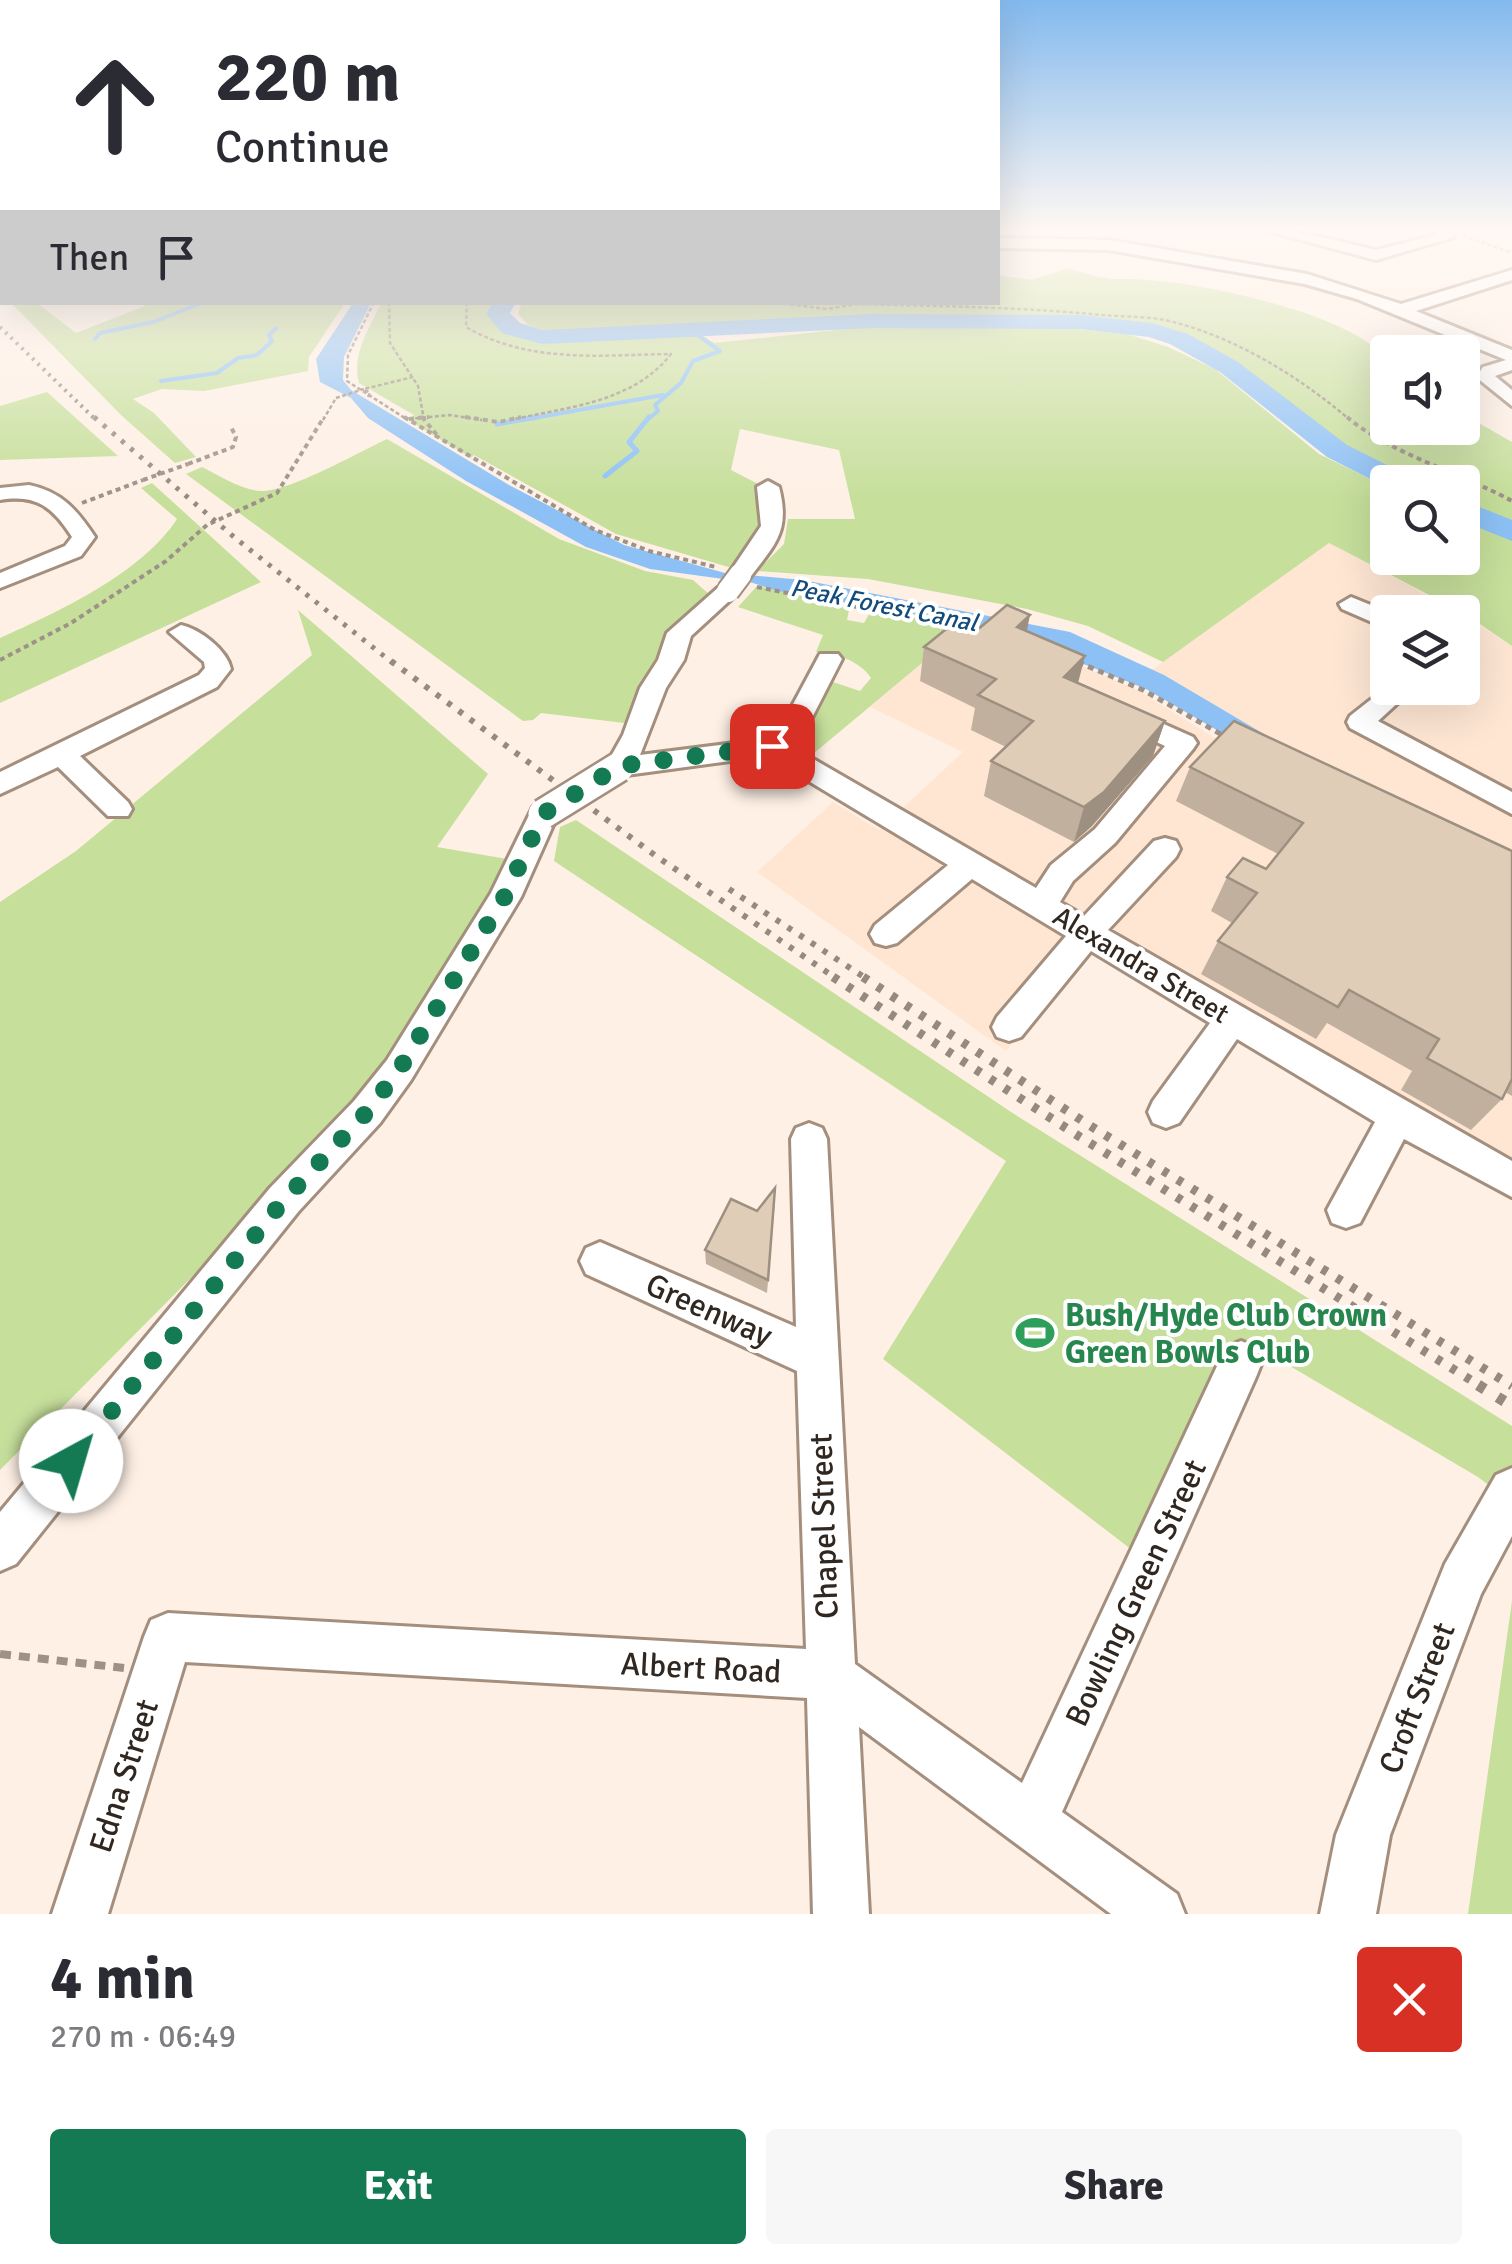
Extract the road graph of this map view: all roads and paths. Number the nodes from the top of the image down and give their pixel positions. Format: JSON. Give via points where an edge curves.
{"nodes":[{"id":1,"x":366,"y":319,"type":"edge"},
{"id":2,"x":389,"y":319,"type":"edge"},
{"id":3,"x":466,"y":319,"type":"edge"},
{"id":4,"x":1147,"y":319,"type":"edge"},
{"id":5,"x":1423,"y":319,"type":"edge"},
{"id":6,"x":1512,"y":356,"type":"edge"},
{"id":7,"x":1512,"y":364,"type":"edge"},
{"id":8,"x":413,"y":377,"type":"junction"},
{"id":9,"x":364,"y":389,"type":"junction"},
{"id":10,"x":368,"y":397,"type":"junction"},
{"id":11,"x":1512,"y":400,"type":"edge"},
{"id":12,"x":422,"y":417,"type":"junction"},
{"id":13,"x":408,"y":420,"type":"junction"},
{"id":14,"x":231,"y":427,"type":"dead end"},
{"id":15,"x":438,"y":439,"type":"junction"},
{"id":16,"x":768,"y":488,"type":"dead end"},
{"id":17,"x":0,"y":494,"type":"edge"},
{"id":18,"x":1512,"y":502,"type":"edge"},
{"id":19,"x":65,"y":509,"type":"junction"},
{"id":20,"x":734,"y":576,"type":"junction"},
{"id":21,"x":0,"y":580,"type":"edge"},
{"id":22,"x":1352,"y":604,"type":"dead end"},
{"id":23,"x":1370,"y":613,"type":"edge"},
{"id":24,"x":180,"y":632,"type":"dead end"},
{"id":25,"x":829,"y":659,"type":"dead end"},
{"id":26,"x":0,"y":660,"type":"edge"},
{"id":27,"x":1380,"y":705,"type":"edge"},
{"id":28,"x":1102,"y":706,"type":"edge"},
{"id":29,"x":776,"y":749,"type":"junction"},
{"id":30,"x":62,"y":754,"type":"junction"},
{"id":31,"x":619,"y":766,"type":"junction"},
{"id":32,"x":0,"y":784,"type":"edge"},
{"id":33,"x":1512,"y":804,"type":"edge"},
{"id":34,"x":118,"y":809,"type":"dead end"},
{"id":35,"x":1165,"y":849,"type":"dead end"},
{"id":36,"x":970,"y":864,"type":"junction"},
{"id":37,"x":1041,"y":906,"type":"junction"},
{"id":38,"x":1086,"y":933,"type":"junction"},
{"id":39,"x":886,"y":934,"type":"dead end"},
{"id":40,"x":1232,"y":1020,"type":"junction"},
{"id":41,"x":1008,"y":1027,"type":"dead end"},
{"id":42,"x":1166,"y":1112,"type":"dead end"},
{"id":43,"x":1397,"y":1117,"type":"junction"},
{"id":44,"x":808,"y":1139,"type":"dead end"},
{"id":45,"x":1512,"y":1180,"type":"edge"},
{"id":46,"x":1346,"y":1210,"type":"dead end"},
{"id":47,"x":600,"y":1262,"type":"dead end"},
{"id":48,"x":817,"y":1358,"type":"junction"},
{"id":49,"x":1241,"y":1362,"type":"dead end"},
{"id":50,"x":1512,"y":1491,"type":"edge"},
{"id":51,"x":0,"y":1548,"type":"edge"},
{"id":52,"x":0,"y":1654,"type":"edge"},
{"id":53,"x":162,"y":1655,"type":"junction"},
{"id":54,"x":829,"y":1675,"type":"junction"},
{"id":55,"x":1030,"y":1824,"type":"junction"},
{"id":56,"x":80,"y":1914,"type":"edge"},
{"id":57,"x":841,"y":1914,"type":"edge"},
{"id":58,"x":1158,"y":1914,"type":"edge"},
{"id":59,"x":1348,"y":1914,"type":"edge"}],
"edges":[{"from":1,"to":10,"type":"path","via":[[348,356],[347,381]]},
{"from":2,"to":8,"type":"path","via":[[390,343]]},
{"from":3,"to":12,"type":"path","via":[[466,327],[485,341],[529,352],[671,354],[635,388],[593,401],[499,422]]},
{"from":4,"to":18,"type":"path","via":[[1224,340],[1317,392],[1368,436]]},
{"from":5,"to":6,"type":"street"},
{"from":7,"to":11,"type":"street","via":[[1485,377]]},
{"from":8,"to":9,"type":"path"},
{"from":8,"to":12,"type":"path","via":[[426,400]]},
{"from":9,"to":10,"type":"path"},
{"from":9,"to":26,"type":"path","bridge":true,"via":[[336,398],[277,493],[207,525],[166,561],[71,623]]},
{"from":10,"to":13,"type":"path"},
{"from":12,"to":13,"type":"path"},
{"from":12,"to":15,"type":"path"},
{"from":13,"to":15,"type":"path"},
{"from":14,"to":19,"type":"path","bridge":true,"via":[[233,447]]},
{"from":15,"to":20,"type":"path","via":[[595,530]]},
{"from":16,"to":20,"type":"street","via":[[776,525]]},
{"from":17,"to":19,"type":"street","via":[[40,492]]},
{"from":19,"to":21,"type":"street","via":[[84,537],[80,545]]},
{"from":20,"to":31,"type":"street","via":[[679,633]]},
{"from":22,"to":23,"type":"street"},
{"from":24,"to":30,"type":"street","via":[[216,659],[214,675]]},
{"from":25,"to":29,"type":"street"},
{"from":27,"to":33,"type":"street","via":[[1360,722]]},
{"from":28,"to":37,"type":"street","via":[[1183,743],[1105,836],[1062,872]]},
{"from":29,"to":31,"type":"street"},
{"from":29,"to":36,"type":"street","name":"Alexandra Street"},
{"from":30,"to":32,"type":"street"},
{"from":30,"to":34,"type":"street"},
{"from":31,"to":51,"type":"street","bridge":true,"via":[[543,814],[505,896],[399,1070]]},
{"from":35,"to":38,"type":"street"},
{"from":36,"to":37,"type":"street","name":"Alexandra Street"},
{"from":36,"to":39,"type":"street"},
{"from":37,"to":38,"type":"street","name":"Alexandra Street"},
{"from":38,"to":40,"type":"street","name":"Alexandra Street"},
{"from":38,"to":41,"type":"street"},
{"from":40,"to":42,"type":"street"},
{"from":40,"to":43,"type":"street","name":"Alexandra Street"},
{"from":43,"to":45,"type":"street","name":"Alexandra Street"},
{"from":43,"to":46,"type":"street"},
{"from":44,"to":48,"type":"street","name":"Chapel Street"},
{"from":47,"to":48,"type":"street","name":"Greenway"},
{"from":48,"to":54,"type":"street","name":"Chapel Street"},
{"from":49,"to":55,"type":"street","name":"Bowling Green Street"},
{"from":50,"to":59,"type":"street","name":"Croft Street","via":[[1462,1581],[1363,1835]]},
{"from":52,"to":53,"type":"path"},
{"from":53,"to":54,"type":"street","name":"Albert Road"},
{"from":53,"to":56,"type":"street","name":"Edna Street"},
{"from":54,"to":55,"type":"street"},
{"from":54,"to":57,"type":"street","name":"Chapel Street"},
{"from":55,"to":58,"type":"street"}]}
